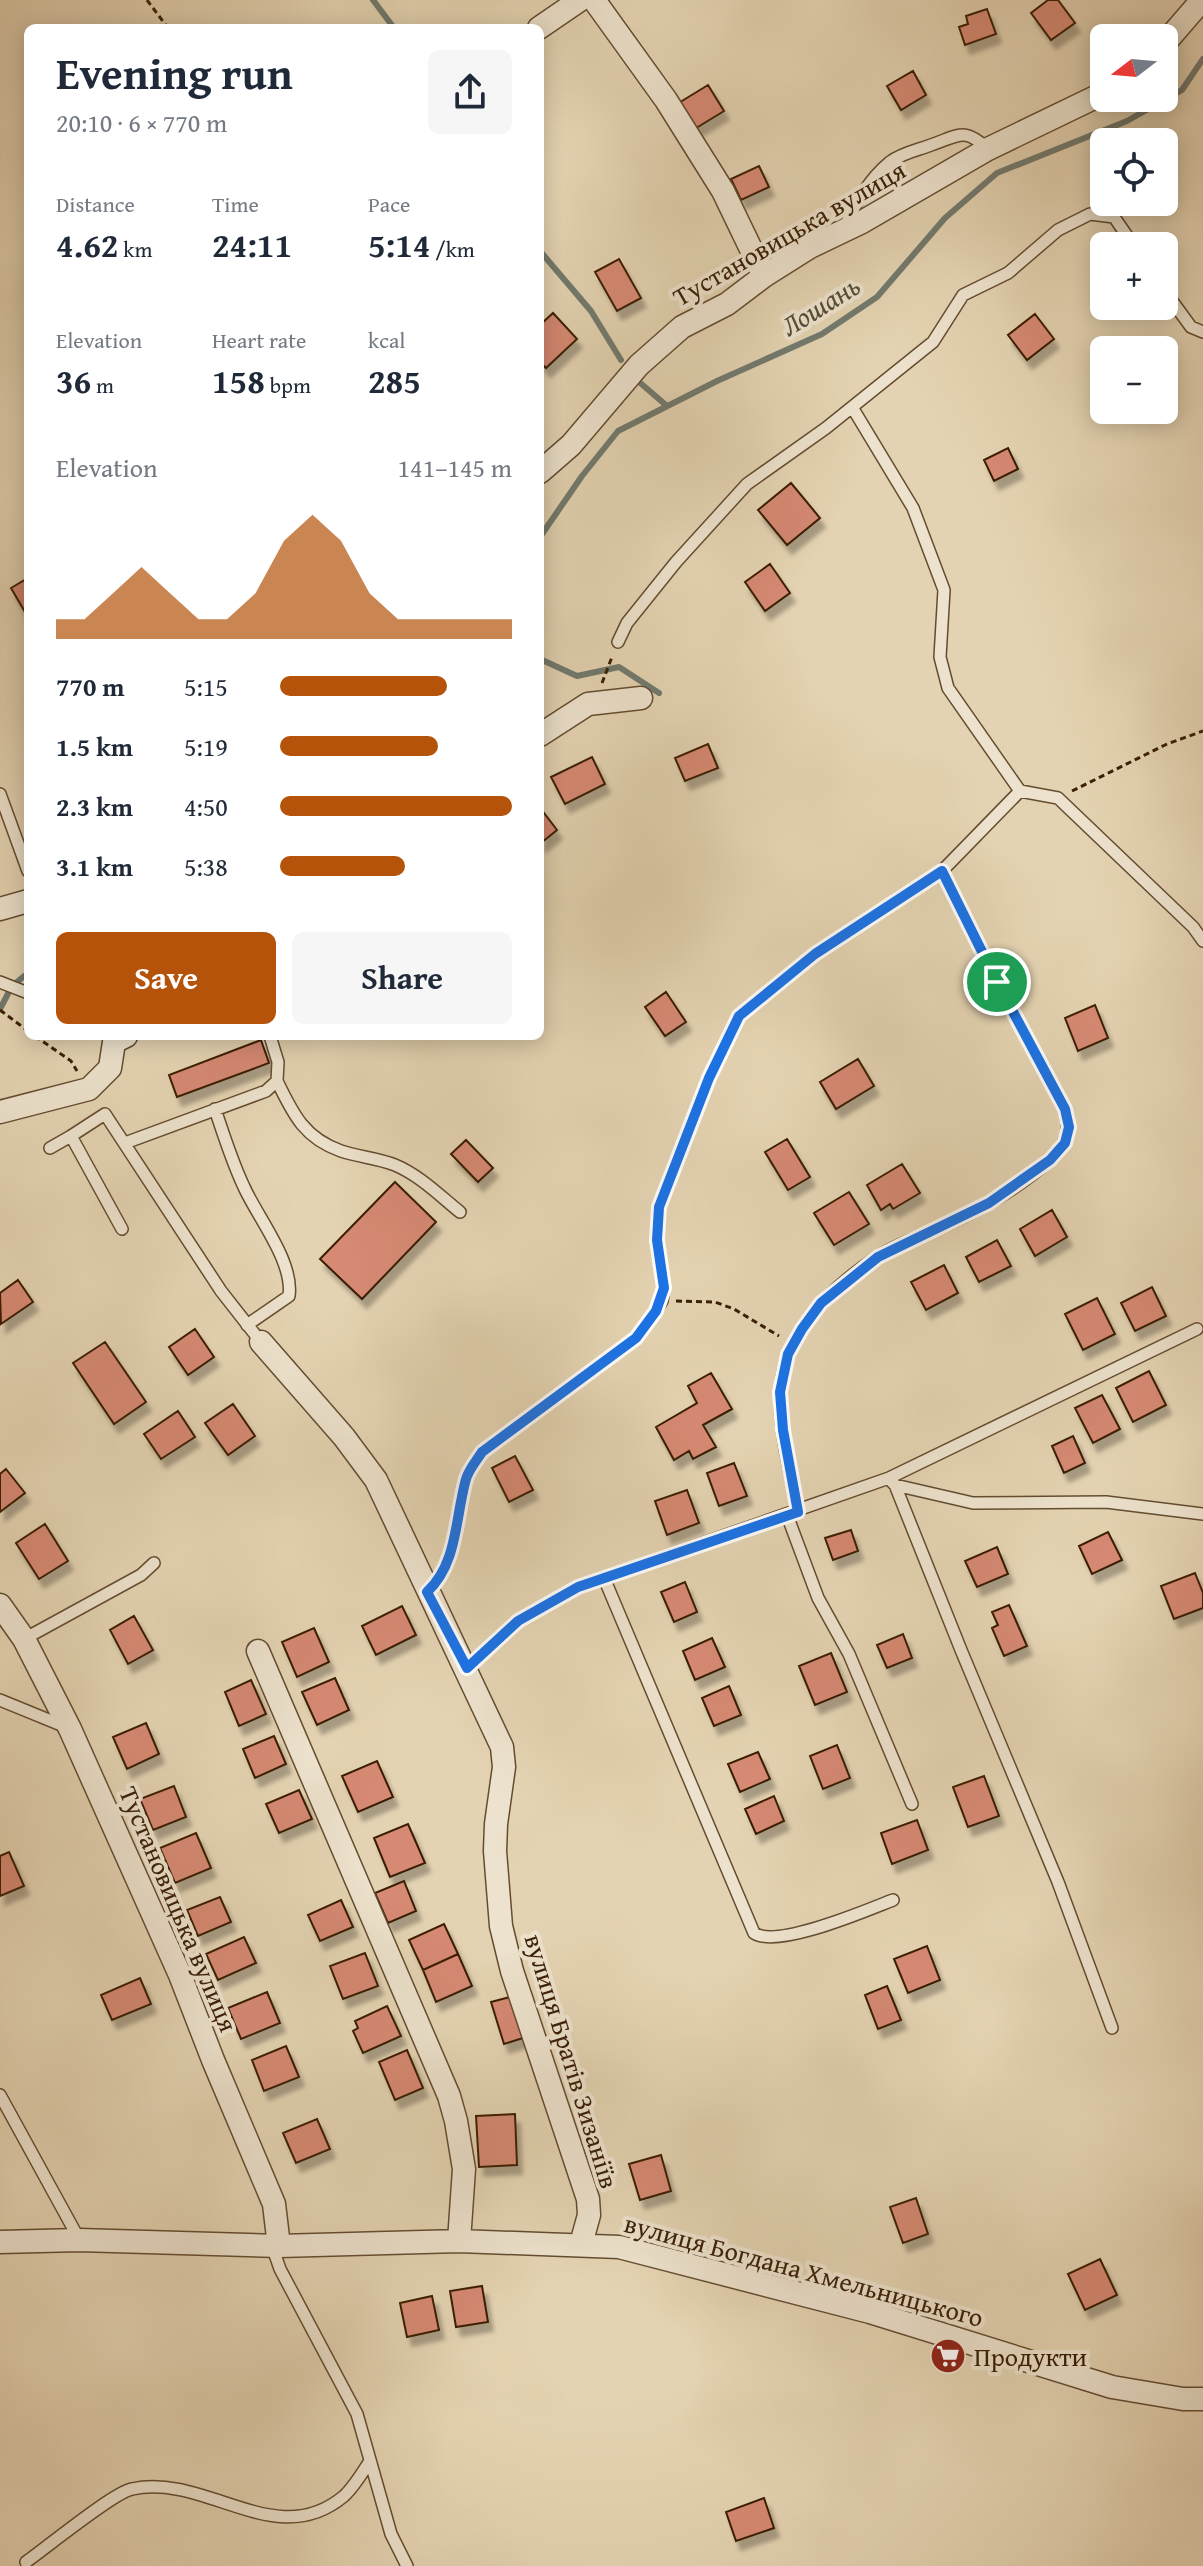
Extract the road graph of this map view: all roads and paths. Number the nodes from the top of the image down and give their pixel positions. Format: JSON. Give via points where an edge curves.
{"nodes":[{"id":1,"x":147,"y":0,"type":"edge"},
{"id":2,"x":580,"y":0,"type":"edge"},
{"id":3,"x":594,"y":0,"type":"edge"},
{"id":4,"x":1202,"y":0,"type":"edge"},
{"id":5,"x":165,"y":24,"type":"edge"},
{"id":6,"x":544,"y":25,"type":"edge"},
{"id":7,"x":1178,"y":28,"type":"edge"},
{"id":8,"x":1090,"y":100,"type":"edge"},
{"id":9,"x":988,"y":149,"type":"junction"},
{"id":10,"x":844,"y":230,"type":"junction"},
{"id":11,"x":1124,"y":232,"type":"edge"},
{"id":12,"x":764,"y":276,"type":"junction"},
{"id":13,"x":1178,"y":309,"type":"edge"},
{"id":14,"x":1203,"y":332,"type":"edge"},
{"id":15,"x":852,"y":407,"type":"junction"},
{"id":16,"x":544,"y":469,"type":"edge"},
{"id":17,"x":618,"y":642,"type":"joint"},
{"id":18,"x":603,"y":680,"type":"dead end"},
{"id":19,"x":641,"y":698,"type":"dead end"},
{"id":20,"x":1203,"y":731,"type":"edge"},
{"id":21,"x":544,"y":732,"type":"edge"},
{"id":22,"x":1020,"y":791,"type":"junction"},
{"id":23,"x":0,"y":794,"type":"edge"},
{"id":24,"x":1058,"y":798,"type":"junction"},
{"id":25,"x":24,"y":860,"type":"edge"},
{"id":26,"x":942,"y":871,"type":"junction"},
{"id":27,"x":24,"y":902,"type":"edge"},
{"id":28,"x":0,"y":909,"type":"edge"},
{"id":29,"x":1203,"y":941,"type":"edge"},
{"id":30,"x":0,"y":982,"type":"edge"},
{"id":31,"x":24,"y":991,"type":"edge"},
{"id":32,"x":0,"y":1010,"type":"edge"},
{"id":33,"x":24,"y":1029,"type":"edge"},
{"id":34,"x":113,"y":1040,"type":"edge"},
{"id":35,"x":271,"y":1040,"type":"edge"},
{"id":36,"x":277,"y":1081,"type":"junction"},
{"id":37,"x":215,"y":1109,"type":"junction"},
{"id":38,"x":0,"y":1112,"type":"edge"},
{"id":39,"x":71,"y":1136,"type":"junction"},
{"id":40,"x":125,"y":1143,"type":"junction"},
{"id":41,"x":50,"y":1148,"type":"dead end"},
{"id":42,"x":460,"y":1212,"type":"dead end"},
{"id":43,"x":122,"y":1229,"type":"dead end"},
{"id":44,"x":662,"y":1301,"type":"junction"},
{"id":45,"x":1197,"y":1329,"type":"dead end"},
{"id":46,"x":254,"y":1333,"type":"junction"},
{"id":47,"x":793,"y":1345,"type":"junction"},
{"id":48,"x":892,"y":1482,"type":"junction"},
{"id":49,"x":792,"y":1514,"type":"junction"},
{"id":50,"x":1203,"y":1514,"type":"edge"},
{"id":51,"x":154,"y":1563,"type":"dead end"},
{"id":52,"x":604,"y":1578,"type":"junction"},
{"id":53,"x":427,"y":1592,"type":"junction"},
{"id":54,"x":0,"y":1605,"type":"edge"},
{"id":55,"x":24,"y":1639,"type":"junction"},
{"id":56,"x":258,"y":1651,"type":"dead end"},
{"id":57,"x":467,"y":1668,"type":"junction"},
{"id":58,"x":0,"y":1700,"type":"edge"},
{"id":59,"x":70,"y":1729,"type":"junction"},
{"id":60,"x":912,"y":1804,"type":"dead end"},
{"id":61,"x":893,"y":1900,"type":"dead end"},
{"id":62,"x":1112,"y":2028,"type":"dead end"},
{"id":63,"x":0,"y":2095,"type":"edge"},
{"id":64,"x":79,"y":2240,"type":"junction"},
{"id":65,"x":459,"y":2241,"type":"junction"},
{"id":66,"x":0,"y":2242,"type":"edge"},
{"id":67,"x":581,"y":2244,"type":"junction"},
{"id":68,"x":276,"y":2246,"type":"junction"},
{"id":69,"x":1203,"y":2399,"type":"edge"},
{"id":70,"x":370,"y":2461,"type":"junction"},
{"id":71,"x":26,"y":2562,"type":"dead end"},
{"id":72,"x":407,"y":2566,"type":"edge"}],
"edges":[{"from":1,"to":5,"type":"path"},
{"from":2,"to":6,"type":"street"},
{"from":3,"to":12,"type":"street","via":[[723,191]]},
{"from":4,"to":7,"type":"street"},
{"from":8,"to":9,"type":"street","name":"Тустановицька вулиця"},
{"from":9,"to":10,"type":"street","name":"Тустановицька вулиця"},
{"from":9,"to":10,"type":"lane","via":[[973,135],[961,135],[890,162],[851,211]]},
{"from":10,"to":12,"type":"street","name":"Тустановицька вулиця"},
{"from":11,"to":15,"type":"lane","via":[[1114,217],[1090,214],[1058,230],[1008,273],[963,295],[933,342]]},
{"from":12,"to":16,"type":"street","name":"Тустановицька вулиця","via":[[663,342]]},
{"from":13,"to":14,"type":"lane","via":[[1191,327]]},
{"from":15,"to":17,"type":"lane","via":[[747,484],[666,574]]},
{"from":15,"to":22,"type":"lane","via":[[913,508],[944,590],[940,657],[948,688]]},
{"from":17,"to":18,"type":"path"},
{"from":19,"to":21,"type":"street","via":[[588,704]]},
{"from":20,"to":24,"type":"path"},
{"from":22,"to":24,"type":"lane"},
{"from":22,"to":26,"type":"lane"},
{"from":23,"to":25,"type":"lane"},
{"from":24,"to":29,"type":"lane"},
{"from":26,"to":44,"type":"lane","via":[[815,954],[739,1016],[659,1207]]},
{"from":26,"to":47,"type":"lane","via":[[1065,1109],[1065,1143],[1050,1160],[989,1203],[891,1249],[860,1270],[821,1303]]},
{"from":27,"to":28,"type":"street"},
{"from":30,"to":31,"type":"lane"},
{"from":32,"to":33,"type":"path"},
{"from":34,"to":38,"type":"street","via":[[110,1068],[89,1089]]},
{"from":35,"to":36,"type":"lane"},
{"from":36,"to":37,"type":"lane","via":[[266,1091]]},
{"from":36,"to":42,"type":"lane","via":[[296,1121],[319,1140],[393,1164]]},
{"from":37,"to":40,"type":"lane"},
{"from":37,"to":46,"type":"lane","via":[[238,1174],[291,1282],[289,1296]]},
{"from":39,"to":40,"type":"lane","via":[[105,1114]]},
{"from":39,"to":41,"type":"lane"},
{"from":39,"to":43,"type":"lane"},
{"from":40,"to":46,"type":"lane"},
{"from":44,"to":47,"type":"path","via":[[715,1302]]},
{"from":44,"to":53,"type":"lane","via":[[636,1338],[482,1452],[467,1475],[450,1556]]},
{"from":45,"to":48,"type":"lane"},
{"from":46,"to":53,"type":"street","name":"вулиця Братів Зизаніїв","via":[[364,1462]]},
{"from":47,"to":49,"type":"lane","via":[[780,1392]]},
{"from":48,"to":49,"type":"lane"},
{"from":48,"to":50,"type":"lane","via":[[973,1503],[1106,1502]]},
{"from":48,"to":62,"type":"lane","via":[[1058,1882]]},
{"from":49,"to":52,"type":"lane"},
{"from":49,"to":60,"type":"lane","via":[[818,1598],[849,1654]]},
{"from":51,"to":55,"type":"lane"},
{"from":52,"to":57,"type":"lane","via":[[518,1621]]},
{"from":52,"to":61,"type":"lane","via":[[754,1933],[767,1939],[824,1926]]},
{"from":53,"to":57,"type":"street","name":"вулиця Братів Зизаніїв"},
{"from":54,"to":55,"type":"street","name":"Тустановицька вулиця"},
{"from":55,"to":59,"type":"street","name":"Тустановицька вулиця"},
{"from":56,"to":65,"type":"street","via":[[449,2096],[464,2169]]},
{"from":57,"to":67,"type":"street","name":"вулиця Братів Зизаніїв","via":[[502,1747],[495,1851],[501,1926],[588,2199]]},
{"from":58,"to":59,"type":"lane"},
{"from":59,"to":68,"type":"street","name":"Тустановицька вулиця","via":[[274,2204]]},
{"from":63,"to":64,"type":"lane"},
{"from":64,"to":66,"type":"street","name":"вулиця Богдана Хмельницького"},
{"from":64,"to":68,"type":"street","name":"вулиця Богдана Хмельницького"},
{"from":65,"to":67,"type":"street","name":"вулиця Богдана Хмельницького"},
{"from":65,"to":68,"type":"street","name":"вулиця Богдана Хмельницького"},
{"from":67,"to":69,"type":"street","name":"вулиця Богдана Хмельницького","via":[[619,2247],[855,2308],[1112,2387]]},
{"from":68,"to":70,"type":"lane","via":[[280,2269],[357,2414]]},
{"from":70,"to":71,"type":"lane","via":[[346,2494],[321,2512],[296,2519],[269,2516],[181,2488],[128,2489]]},
{"from":70,"to":72,"type":"lane","via":[[391,2534]]}]}
